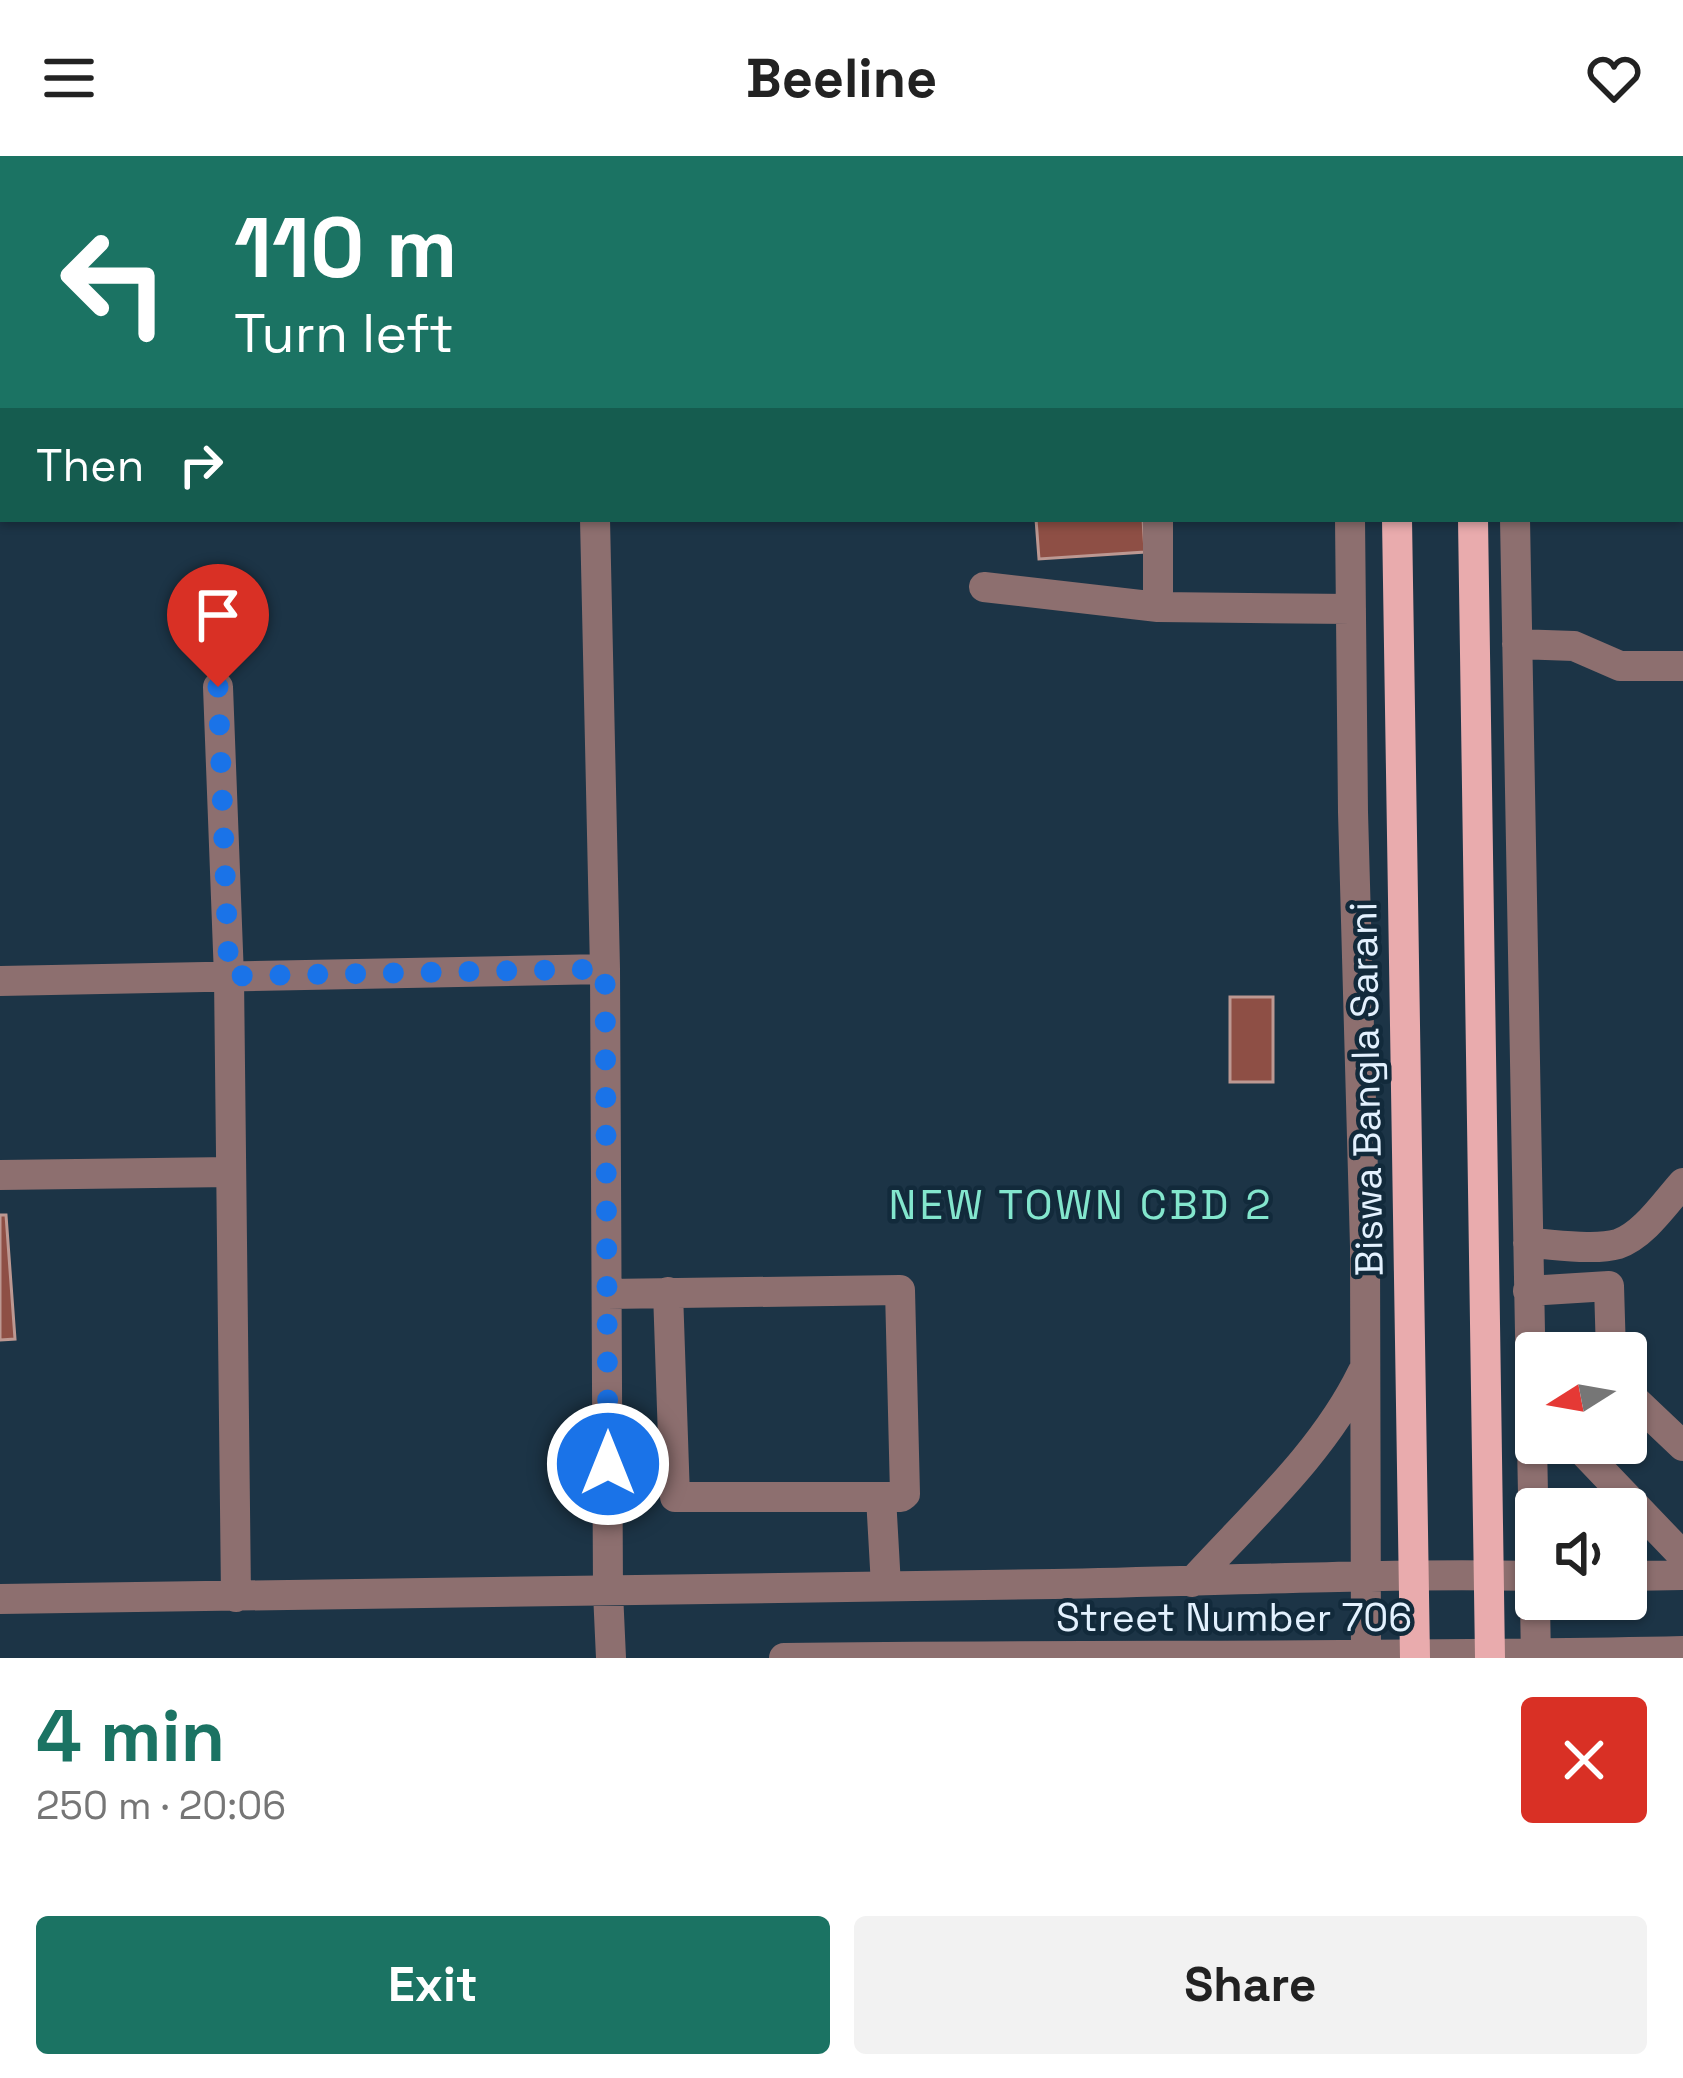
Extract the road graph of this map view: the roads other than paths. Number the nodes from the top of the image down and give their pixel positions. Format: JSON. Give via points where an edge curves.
{"nodes":[{"id":1,"x":595,"y":522,"type":"edge"},
{"id":2,"x":1158,"y":522,"type":"edge"},
{"id":3,"x":1350,"y":522,"type":"edge"},
{"id":4,"x":1397,"y":522,"type":"edge"},
{"id":5,"x":1472,"y":522,"type":"edge"},
{"id":6,"x":1515,"y":522,"type":"edge"},
{"id":7,"x":984,"y":587,"type":"dead end"},
{"id":8,"x":1158,"y":607,"type":"junction"},
{"id":9,"x":1351,"y":609,"type":"junction"},
{"id":10,"x":1517,"y":644,"type":"junction"},
{"id":11,"x":1683,"y":666,"type":"edge"},
{"id":12,"x":218,"y":687,"type":"dead end"},
{"id":13,"x":605,"y":969,"type":"junction"},
{"id":14,"x":229,"y":976,"type":"junction"},
{"id":15,"x":0,"y":981,"type":"edge"},
{"id":16,"x":231,"y":1172,"type":"junction"},
{"id":17,"x":0,"y":1175,"type":"edge"},
{"id":18,"x":1683,"y":1184,"type":"edge"},
{"id":19,"x":1528,"y":1243,"type":"junction"},
{"id":20,"x":1528,"y":1291,"type":"junction"},
{"id":21,"x":668,"y":1292,"type":"junction"},
{"id":22,"x":607,"y":1294,"type":"junction"},
{"id":23,"x":1530,"y":1332,"type":"edge"},
{"id":24,"x":1610,"y":1332,"type":"edge"},
{"id":25,"x":1366,"y":1364,"type":"junction"},
{"id":26,"x":1647,"y":1412,"type":"edge"},
{"id":27,"x":1683,"y":1446,"type":"edge"},
{"id":28,"x":1595,"y":1464,"type":"edge"},
{"id":29,"x":880,"y":1498,"type":"junction"},
{"id":30,"x":1683,"y":1556,"type":"edge"},
{"id":31,"x":1364,"y":1575,"type":"junction"},
{"id":32,"x":1413,"y":1575,"type":"junction"},
{"id":33,"x":1490,"y":1575,"type":"junction"},
{"id":34,"x":1683,"y":1575,"type":"edge"},
{"id":35,"x":1515,"y":1576,"type":"edge"},
{"id":36,"x":1647,"y":1576,"type":"edge"},
{"id":37,"x":1192,"y":1582,"type":"junction"},
{"id":38,"x":886,"y":1586,"type":"junction"},
{"id":39,"x":608,"y":1592,"type":"junction"},
{"id":40,"x":236,"y":1597,"type":"junction"},
{"id":41,"x":0,"y":1599,"type":"edge"},
{"id":42,"x":1535,"y":1620,"type":"edge"},
{"id":43,"x":1683,"y":1652,"type":"edge"},
{"id":44,"x":1176,"y":1656,"type":"edge"},
{"id":45,"x":1490,"y":1656,"type":"edge"},
{"id":46,"x":1366,"y":1657,"type":"edge"},
{"id":47,"x":1536,"y":1657,"type":"edge"},
{"id":48,"x":611,"y":1658,"type":"edge"},
{"id":49,"x":784,"y":1658,"type":"edge"},
{"id":50,"x":808,"y":1658,"type":"edge"},
{"id":51,"x":1415,"y":1658,"type":"edge"}],
"edges":[{"from":1,"to":13,"type":"street"},
{"from":2,"to":8,"type":"street"},
{"from":3,"to":9,"type":"street"},
{"from":4,"to":32,"type":"main road","name":"Biswa Bangla Sarani"},
{"from":5,"to":33,"type":"main road"},
{"from":6,"to":10,"type":"street"},
{"from":7,"to":8,"type":"street"},
{"from":8,"to":9,"type":"street"},
{"from":9,"to":25,"type":"street"},
{"from":10,"to":11,"type":"street","via":[[1574,646],[1620,666]]},
{"from":10,"to":19,"type":"street"},
{"from":12,"to":14,"type":"street"},
{"from":13,"to":14,"type":"street"},
{"from":13,"to":22,"type":"street"},
{"from":14,"to":15,"type":"street"},
{"from":14,"to":16,"type":"street"},
{"from":16,"to":17,"type":"street"},
{"from":16,"to":40,"type":"street"},
{"from":18,"to":19,"type":"street","via":[[1618,1244]]},
{"from":19,"to":20,"type":"street"},
{"from":20,"to":23,"type":"street"},
{"from":20,"to":24,"type":"street","via":[[1609,1286]]},
{"from":21,"to":22,"type":"street"},
{"from":21,"to":29,"type":"street","via":[[675,1497]]},
{"from":21,"to":29,"type":"street","via":[[900,1290],[905,1494]]},
{"from":22,"to":39,"type":"street"},
{"from":25,"to":31,"type":"street"},
{"from":25,"to":37,"type":"street","via":[[1325,1433]]},
{"from":26,"to":27,"type":"street"},
{"from":28,"to":30,"type":"street"},
{"from":29,"to":38,"type":"street"},
{"from":31,"to":32,"type":"street"},
{"from":31,"to":37,"type":"street"},
{"from":31,"to":46,"type":"street"},
{"from":32,"to":33,"type":"street"},
{"from":32,"to":51,"type":"main road","name":"Biswa Bangla Sarani"},
{"from":33,"to":35,"type":"street"},
{"from":33,"to":45,"type":"main road"},
{"from":34,"to":36,"type":"street"},
{"from":37,"to":38,"type":"street"},
{"from":38,"to":39,"type":"street"},
{"from":39,"to":40,"type":"street"},
{"from":39,"to":48,"type":"street"},
{"from":40,"to":41,"type":"street"},
{"from":42,"to":47,"type":"street"},
{"from":43,"to":47,"type":"street","name":"Street Number 706"},
{"from":44,"to":46,"type":"street","name":"Street Number 706"},
{"from":44,"to":50,"type":"street","name":"Street Number 706"},
{"from":45,"to":47,"type":"street","name":"Street Number 706"},
{"from":45,"to":51,"type":"street","name":"Street Number 706"},
{"from":46,"to":51,"type":"street","name":"Street Number 706"},
{"from":49,"to":50,"type":"street","name":"Street Number 706"}]}
